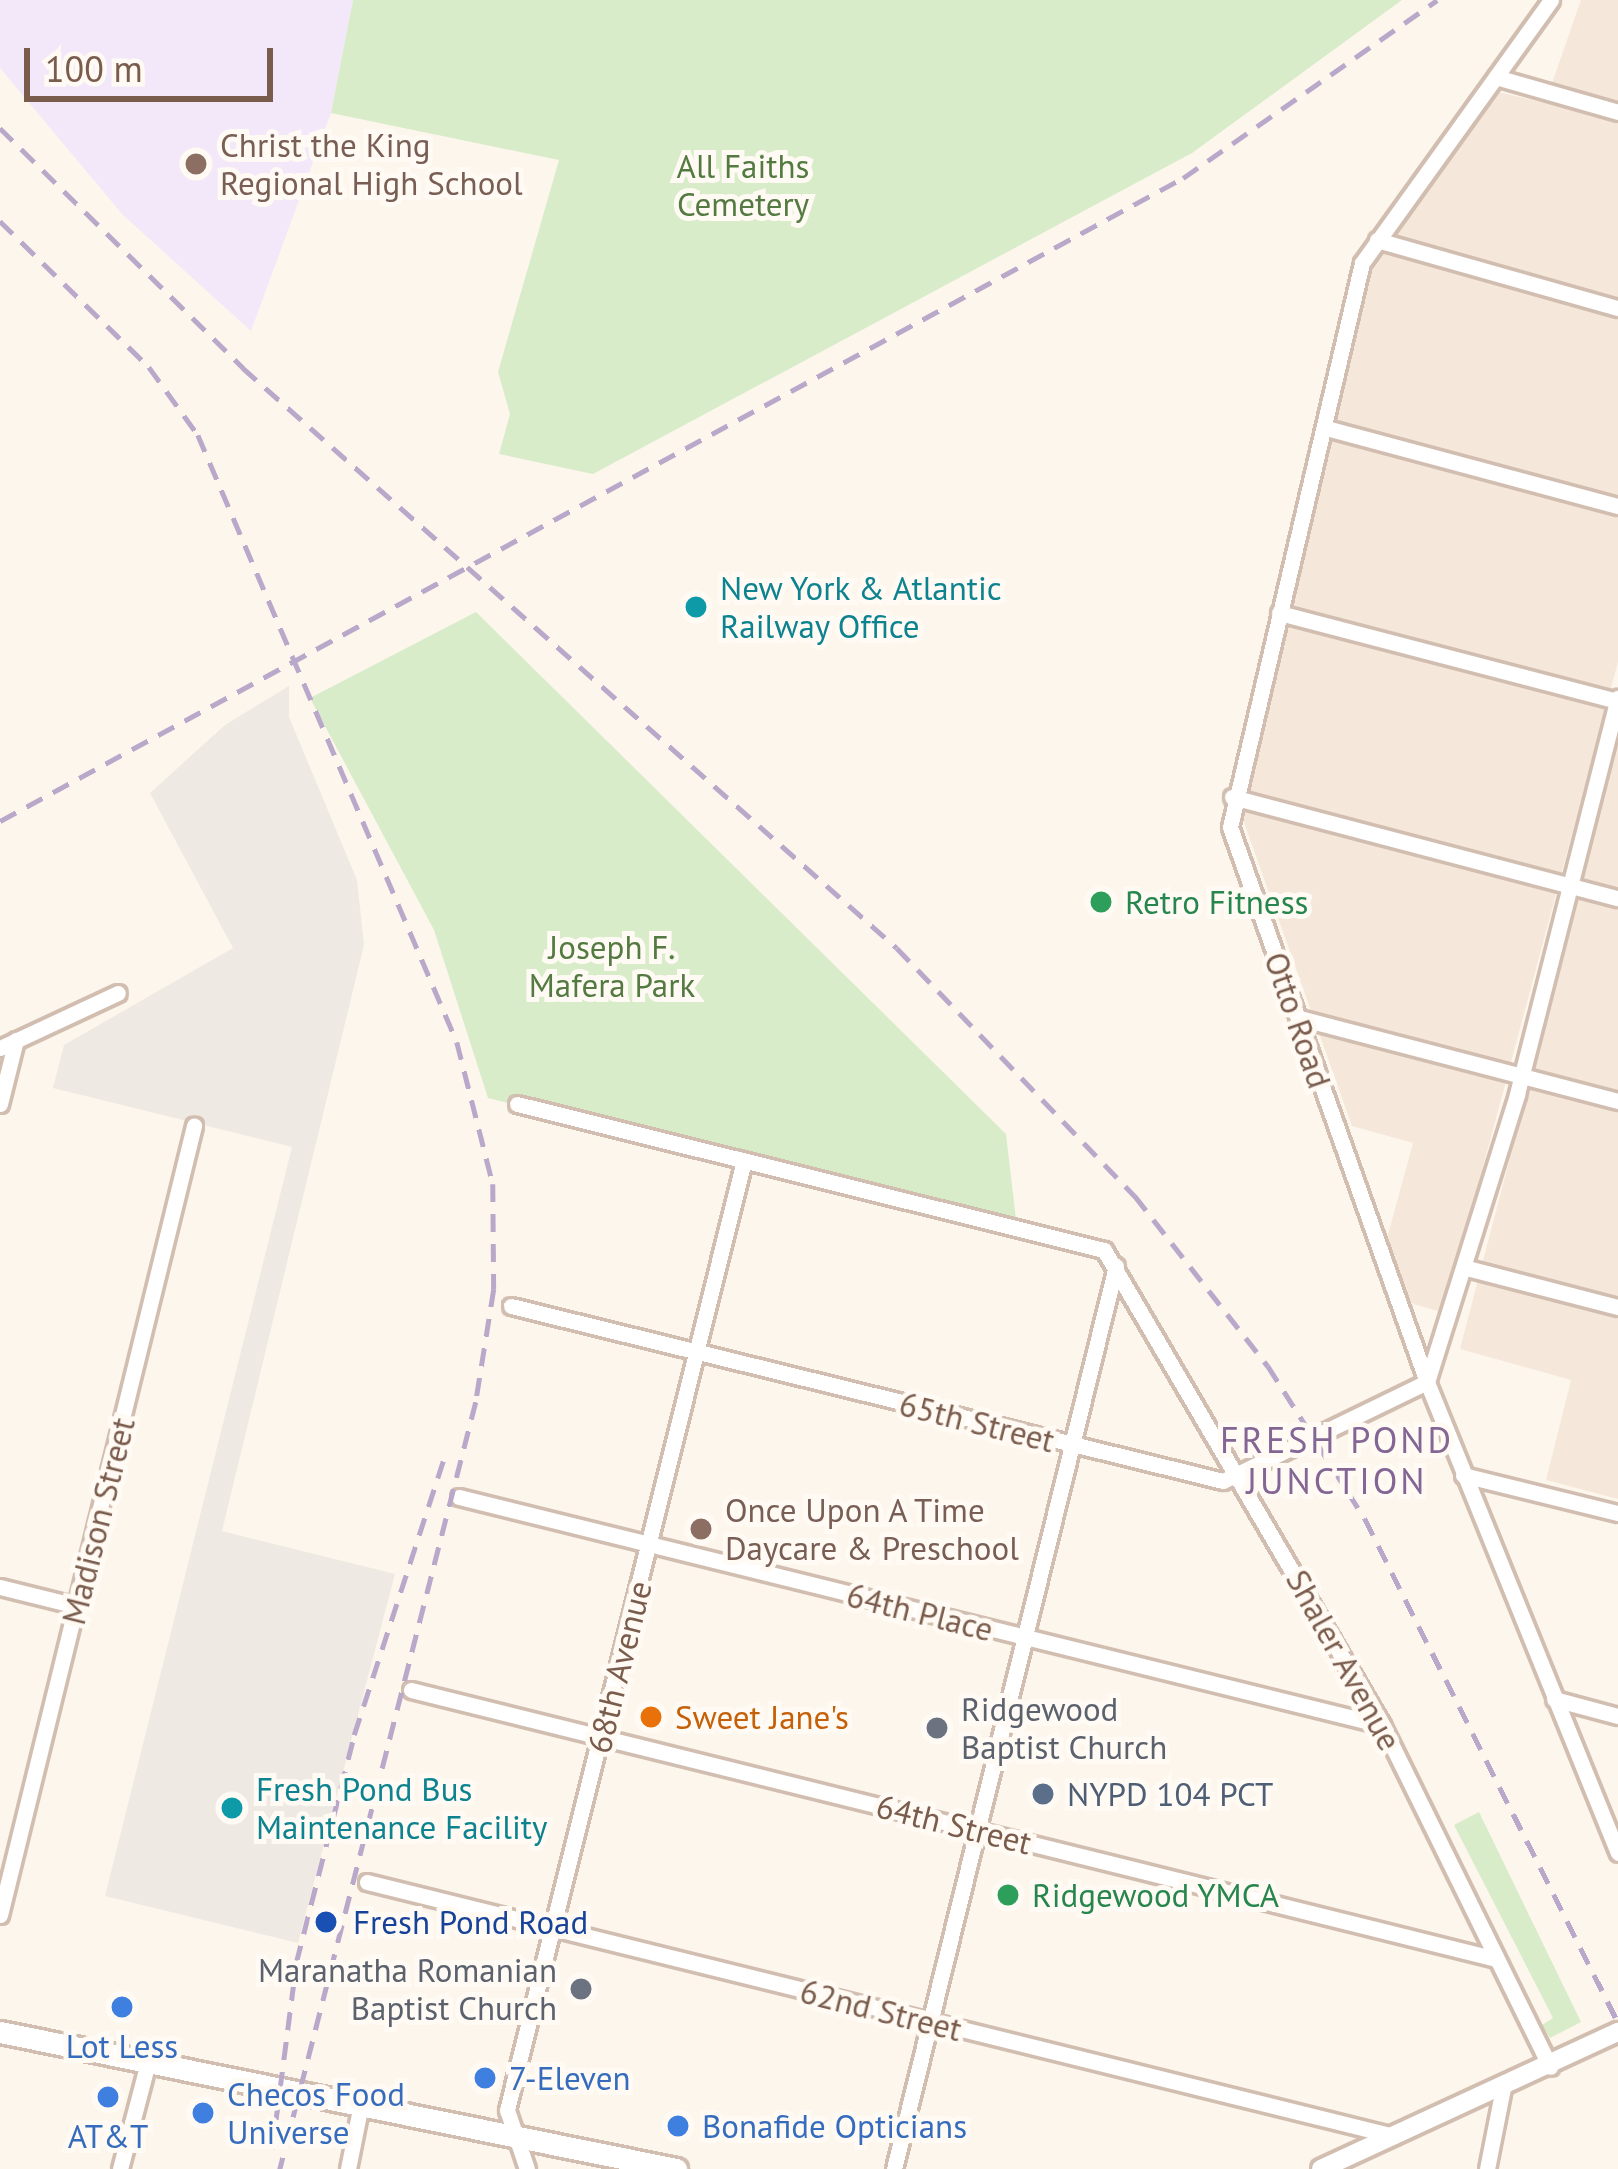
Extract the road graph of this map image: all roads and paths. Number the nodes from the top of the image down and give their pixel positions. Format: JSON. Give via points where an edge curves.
{"nodes":[{"id":1,"x":1552,"y":0,"type":"edge"},
{"id":2,"x":1496,"y":77,"type":"junction"},
{"id":3,"x":1618,"y":112,"type":"edge"},
{"id":4,"x":1377,"y":240,"type":"junction"},
{"id":5,"x":1618,"y":308,"type":"edge"},
{"id":6,"x":1327,"y":428,"type":"junction"},
{"id":7,"x":1618,"y":506,"type":"edge"},
{"id":8,"x":1279,"y":613,"type":"junction"},
{"id":9,"x":1618,"y":700,"type":"edge"},
{"id":10,"x":1232,"y":797,"type":"junction"},
{"id":11,"x":1569,"y":885,"type":"junction"},
{"id":12,"x":1618,"y":898,"type":"edge"},
{"id":13,"x":118,"y":992,"type":"dead end"},
{"id":14,"x":1299,"y":1018,"type":"junction"},
{"id":15,"x":8,"y":1044,"type":"edge"},
{"id":16,"x":1521,"y":1076,"type":"junction"},
{"id":17,"x":1618,"y":1102,"type":"edge"},
{"id":18,"x":0,"y":1104,"type":"edge"},
{"id":19,"x":518,"y":1104,"type":"dead end"},
{"id":20,"x":194,"y":1126,"type":"dead end"},
{"id":21,"x":744,"y":1161,"type":"junction"},
{"id":22,"x":1116,"y":1266,"type":"junction"},
{"id":23,"x":1467,"y":1268,"type":"junction"},
{"id":24,"x":511,"y":1306,"type":"dead end"},
{"id":25,"x":1618,"y":1307,"type":"edge"},
{"id":26,"x":697,"y":1352,"type":"junction"},
{"id":27,"x":1427,"y":1382,"type":"junction"},
{"id":28,"x":1073,"y":1445,"type":"junction"},
{"id":29,"x":1462,"y":1474,"type":"junction"},
{"id":30,"x":1242,"y":1475,"type":"junction"},
{"id":31,"x":459,"y":1497,"type":"dead end"},
{"id":32,"x":1618,"y":1513,"type":"edge"},
{"id":33,"x":649,"y":1544,"type":"junction"},
{"id":34,"x":0,"y":1587,"type":"edge"},
{"id":35,"x":77,"y":1606,"type":"junction"},
{"id":36,"x":1026,"y":1638,"type":"junction"},
{"id":37,"x":411,"y":1690,"type":"dead end"},
{"id":38,"x":1554,"y":1699,"type":"junction"},
{"id":39,"x":1618,"y":1716,"type":"edge"},
{"id":40,"x":1382,"y":1725,"type":"junction"},
{"id":41,"x":602,"y":1736,"type":"junction"},
{"id":42,"x":978,"y":1830,"type":"junction"},
{"id":43,"x":1618,"y":1853,"type":"edge"},
{"id":44,"x":367,"y":1882,"type":"dead end"},
{"id":45,"x":0,"y":1915,"type":"edge"},
{"id":46,"x":554,"y":1928,"type":"junction"},
{"id":47,"x":1496,"y":1959,"type":"junction"},
{"id":48,"x":930,"y":2022,"type":"junction"},
{"id":49,"x":0,"y":2032,"type":"edge"},
{"id":50,"x":1618,"y":2032,"type":"edge"},
{"id":51,"x":148,"y":2062,"type":"junction"},
{"id":52,"x":1550,"y":2067,"type":"junction"},
{"id":53,"x":1502,"y":2088,"type":"junction"},
{"id":54,"x":361,"y":2104,"type":"junction"},
{"id":55,"x":518,"y":2137,"type":"junction"},
{"id":56,"x":1397,"y":2137,"type":"junction"},
{"id":57,"x":120,"y":2169,"type":"edge"},
{"id":58,"x":348,"y":2169,"type":"edge"},
{"id":59,"x":527,"y":2169,"type":"edge"},
{"id":60,"x":676,"y":2169,"type":"edge"},
{"id":61,"x":894,"y":2169,"type":"edge"},
{"id":62,"x":1321,"y":2169,"type":"edge"},
{"id":63,"x":1487,"y":2169,"type":"edge"}],
"edges":[{"from":1,"to":2,"type":"street","name":"Otto Road"},
{"from":2,"to":3,"type":"street"},
{"from":2,"to":4,"type":"street","name":"Otto Road"},
{"from":4,"to":5,"type":"street"},
{"from":4,"to":6,"type":"street","name":"Otto Road"},
{"from":6,"to":7,"type":"street"},
{"from":6,"to":8,"type":"street","name":"Otto Road"},
{"from":8,"to":9,"type":"street"},
{"from":8,"to":10,"type":"street","name":"Otto Road"},
{"from":9,"to":11,"type":"street"},
{"from":10,"to":11,"type":"street"},
{"from":10,"to":14,"type":"street","name":"Otto Road","via":[[1230,827]]},
{"from":11,"to":12,"type":"street"},
{"from":11,"to":16,"type":"street"},
{"from":13,"to":15,"type":"street"},
{"from":14,"to":16,"type":"street"},
{"from":14,"to":27,"type":"street","name":"Otto Road"},
{"from":15,"to":18,"type":"street"},
{"from":16,"to":17,"type":"street"},
{"from":16,"to":23,"type":"street"},
{"from":19,"to":21,"type":"street"},
{"from":20,"to":35,"type":"street","name":"Madison Street"},
{"from":21,"to":22,"type":"street","via":[[1104,1250]]},
{"from":21,"to":26,"type":"street","name":"68th Avenue"},
{"from":22,"to":28,"type":"street"},
{"from":22,"to":30,"type":"street","name":"Shaler Avenue"},
{"from":23,"to":25,"type":"street"},
{"from":23,"to":27,"type":"street"},
{"from":24,"to":26,"type":"street","name":"65th Street"},
{"from":26,"to":28,"type":"street","name":"65th Street"},
{"from":26,"to":33,"type":"street","name":"68th Avenue"},
{"from":27,"to":29,"type":"street","name":"Otto Road"},
{"from":27,"to":30,"type":"street"},
{"from":28,"to":30,"type":"street","name":"65th Street","via":[[1223,1480]]},
{"from":28,"to":36,"type":"street"},
{"from":29,"to":32,"type":"street"},
{"from":29,"to":38,"type":"street","name":"Otto Road"},
{"from":30,"to":40,"type":"street","name":"Shaler Avenue"},
{"from":31,"to":33,"type":"street","name":"64th Place"},
{"from":33,"to":36,"type":"street","name":"64th Place"},
{"from":33,"to":41,"type":"street","name":"68th Avenue"},
{"from":34,"to":35,"type":"street"},
{"from":35,"to":45,"type":"street","name":"Madison Street"},
{"from":36,"to":40,"type":"street","name":"64th Place"},
{"from":36,"to":42,"type":"street"},
{"from":37,"to":41,"type":"street","name":"64th Street"},
{"from":38,"to":39,"type":"street"},
{"from":38,"to":43,"type":"street","name":"Otto Road"},
{"from":40,"to":47,"type":"street","name":"Shaler Avenue"},
{"from":41,"to":42,"type":"street","name":"64th Street"},
{"from":41,"to":46,"type":"street","name":"68th Avenue"},
{"from":42,"to":47,"type":"street","name":"64th Street"},
{"from":42,"to":48,"type":"street"},
{"from":44,"to":46,"type":"street","name":"62nd Street"},
{"from":46,"to":48,"type":"street","name":"62nd Street"},
{"from":46,"to":55,"type":"street","name":"68th Avenue","via":[[506,2110]]},
{"from":47,"to":52,"type":"street","name":"Shaler Avenue"},
{"from":48,"to":56,"type":"street","name":"62nd Street"},
{"from":48,"to":61,"type":"street"},
{"from":49,"to":51,"type":"main road"},
{"from":50,"to":52,"type":"street"},
{"from":51,"to":54,"type":"main road"},
{"from":51,"to":57,"type":"street"},
{"from":52,"to":53,"type":"street"},
{"from":53,"to":56,"type":"street"},
{"from":53,"to":63,"type":"street"},
{"from":54,"to":55,"type":"main road"},
{"from":54,"to":58,"type":"street"},
{"from":55,"to":59,"type":"street","name":"68th Avenue"},
{"from":55,"to":60,"type":"main road"},
{"from":56,"to":62,"type":"street"}]}
